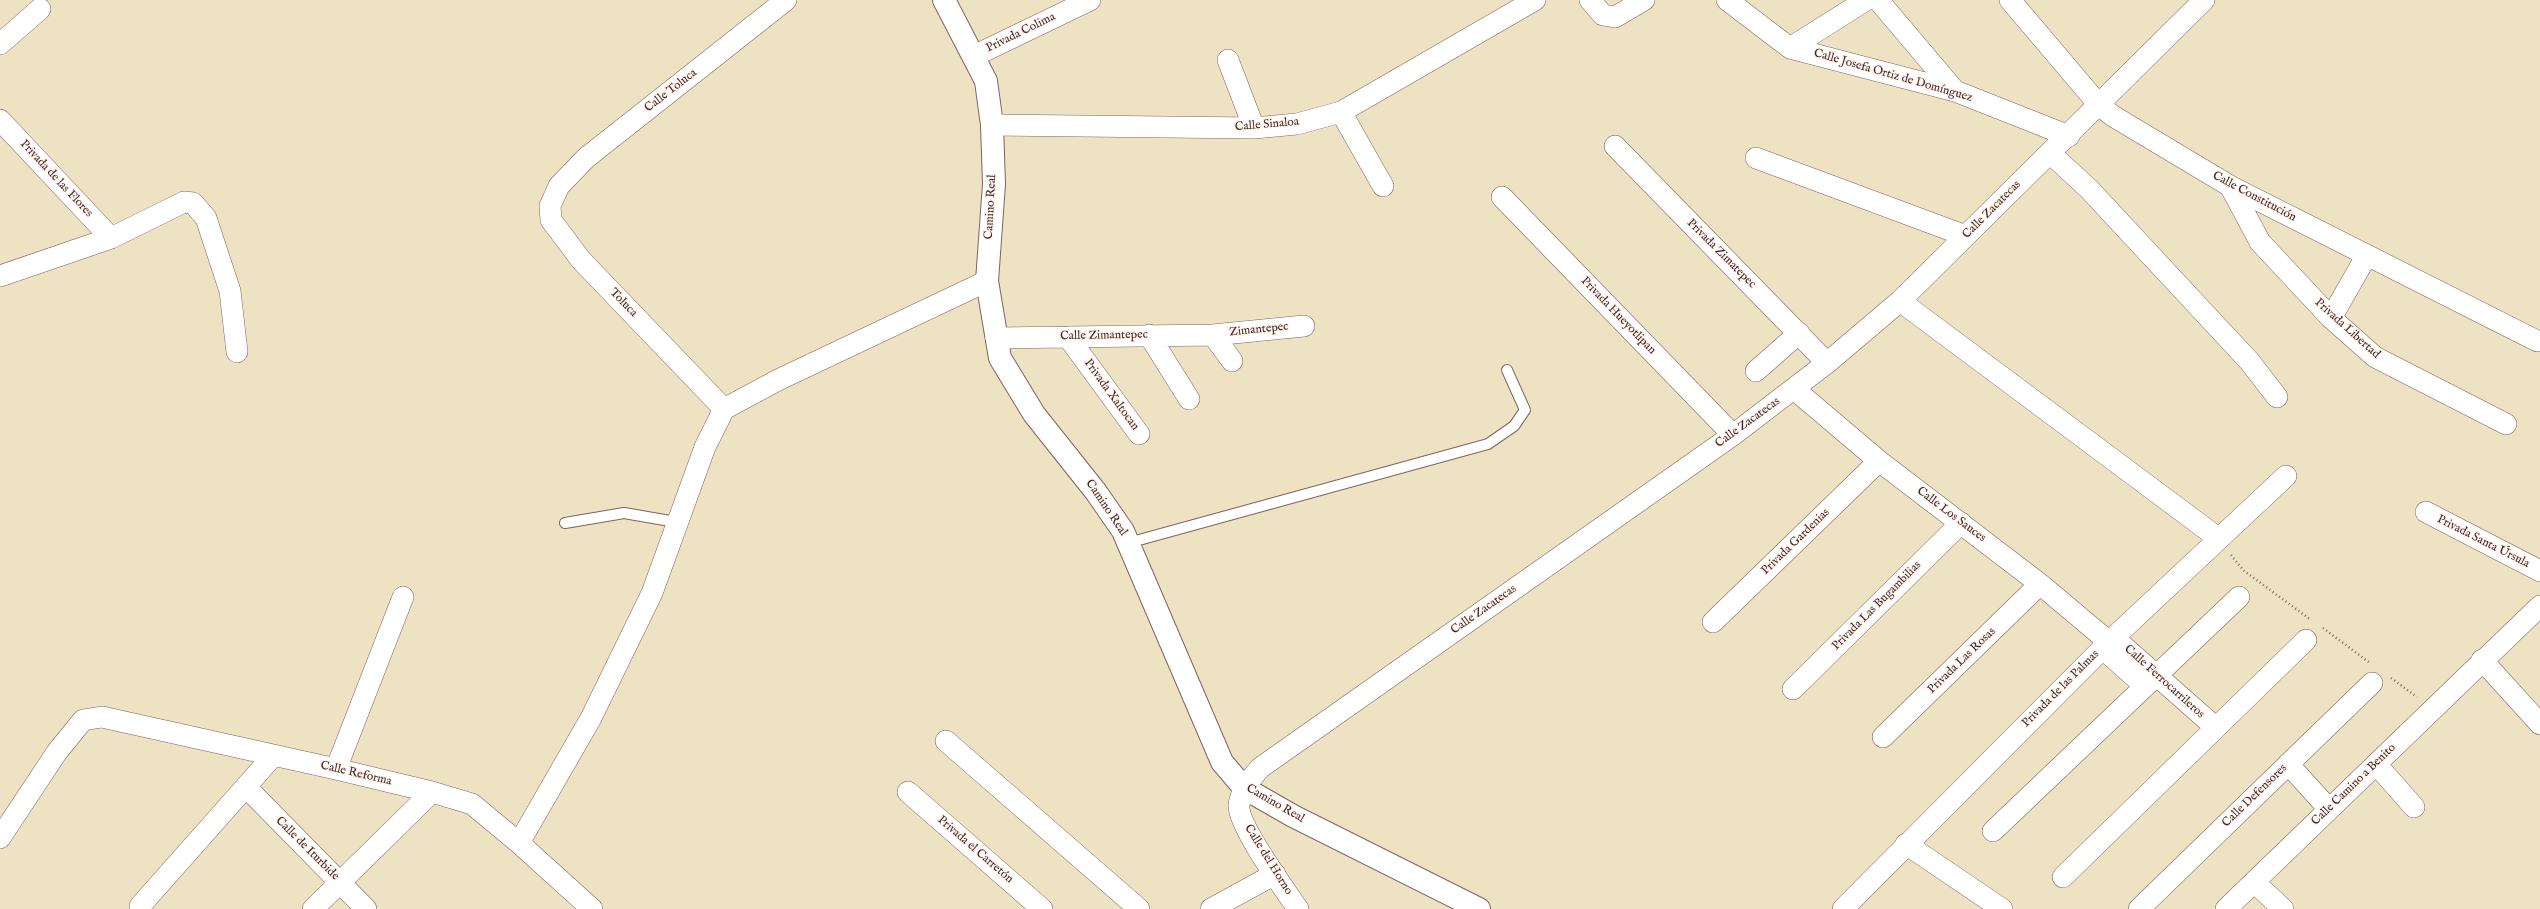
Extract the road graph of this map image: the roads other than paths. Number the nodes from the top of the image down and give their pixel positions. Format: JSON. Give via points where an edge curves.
{"nodes":[{"id":1,"x":786,"y":0,"type":"edge"},
{"id":2,"x":944,"y":0,"type":"edge"},
{"id":3,"x":1090,"y":0,"type":"edge"},
{"id":4,"x":1534,"y":0,"type":"edge"},
{"id":5,"x":1590,"y":0,"type":"edge"},
{"id":6,"x":1644,"y":0,"type":"edge"},
{"id":7,"x":1727,"y":0,"type":"edge"},
{"id":8,"x":1866,"y":0,"type":"edge"},
{"id":9,"x":1878,"y":0,"type":"edge"},
{"id":10,"x":2010,"y":0,"type":"edge"},
{"id":11,"x":2204,"y":0,"type":"edge"},
{"id":12,"x":40,"y":9,"type":"dead end"},
{"id":13,"x":0,"y":44,"type":"edge"},
{"id":14,"x":1790,"y":48,"type":"junction"},
{"id":15,"x":974,"y":56,"type":"junction"},
{"id":16,"x":1228,"y":60,"type":"dead end"},
{"id":17,"x":1955,"y":91,"type":"junction"},
{"id":18,"x":2099,"y":105,"type":"junction"},
{"id":19,"x":1341,"y":112,"type":"junction"},
{"id":20,"x":0,"y":120,"type":"edge"},
{"id":21,"x":992,"y":125,"type":"junction"},
{"id":22,"x":1254,"y":128,"type":"junction"},
{"id":23,"x":2069,"y":136,"type":"junction"},
{"id":24,"x":1615,"y":146,"type":"dead end"},
{"id":25,"x":2050,"y":153,"type":"junction"},
{"id":26,"x":1756,"y":158,"type":"dead end"},
{"id":27,"x":559,"y":186,"type":"joint"},
{"id":28,"x":1383,"y":186,"type":"dead end"},
{"id":29,"x":2230,"y":186,"type":"junction"},
{"id":30,"x":1502,"y":197,"type":"dead end"},
{"id":31,"x":1966,"y":236,"type":"junction"},
{"id":32,"x":111,"y":238,"type":"junction"},
{"id":33,"x":2367,"y":255,"type":"junction"},
{"id":34,"x":0,"y":276,"type":"edge"},
{"id":35,"x":987,"y":281,"type":"junction"},
{"id":36,"x":1900,"y":301,"type":"junction"},
{"id":37,"x":2331,"y":318,"type":"junction"},
{"id":38,"x":1304,"y":326,"type":"dead end"},
{"id":39,"x":1799,"y":333,"type":"junction"},
{"id":40,"x":1213,"y":334,"type":"junction"},
{"id":41,"x":1149,"y":335,"type":"junction"},
{"id":42,"x":1068,"y":337,"type":"junction"},
{"id":43,"x":996,"y":338,"type":"junction"},
{"id":44,"x":2537,"y":340,"type":"dead end"},
{"id":45,"x":238,"y":352,"type":"dead end"},
{"id":46,"x":1232,"y":361,"type":"dead end"},
{"id":47,"x":1827,"y":363,"type":"junction"},
{"id":48,"x":1507,"y":370,"type":"dead end"},
{"id":49,"x":1756,"y":371,"type":"dead end"},
{"id":50,"x":1794,"y":389,"type":"junction"},
{"id":51,"x":2277,"y":397,"type":"dead end"},
{"id":52,"x":1189,"y":399,"type":"dead end"},
{"id":53,"x":724,"y":409,"type":"junction"},
{"id":54,"x":2506,"y":424,"type":"dead end"},
{"id":55,"x":1140,"y":434,"type":"dead end"},
{"id":56,"x":1733,"y":434,"type":"junction"},
{"id":57,"x":1879,"y":461,"type":"junction"},
{"id":58,"x":2286,"y":476,"type":"dead end"},
{"id":59,"x":2426,"y":512,"type":"dead end"},
{"id":60,"x":676,"y":522,"type":"junction"},
{"id":61,"x":565,"y":523,"type":"dead end"},
{"id":62,"x":1961,"y":523,"type":"junction"},
{"id":63,"x":2218,"y":538,"type":"junction"},
{"id":64,"x":1128,"y":543,"type":"junction"},
{"id":65,"x":2540,"y":571,"type":"edge"},
{"id":66,"x":2040,"y":584,"type":"junction"},
{"id":67,"x":403,"y":597,"type":"dead end"},
{"id":68,"x":2239,"y":597,"type":"dead end"},
{"id":69,"x":2540,"y":606,"type":"edge"},
{"id":70,"x":1713,"y":622,"type":"dead end"},
{"id":71,"x":2306,"y":640,"type":"dead end"},
{"id":72,"x":2108,"y":642,"type":"junction"},
{"id":73,"x":2482,"y":660,"type":"junction"},
{"id":74,"x":2150,"y":680,"type":"junction"},
{"id":75,"x":2372,"y":684,"type":"dead end"},
{"id":76,"x":1793,"y":688,"type":"dead end"},
{"id":77,"x":2540,"y":724,"type":"edge"},
{"id":78,"x":2215,"y":727,"type":"junction"},
{"id":79,"x":1883,"y":737,"type":"dead end"},
{"id":80,"x":946,"y":741,"type":"dead end"},
{"id":81,"x":273,"y":756,"type":"junction"},
{"id":82,"x":2376,"y":764,"type":"junction"},
{"id":83,"x":336,"y":769,"type":"junction"},
{"id":84,"x":2283,"y":769,"type":"junction"},
{"id":85,"x":247,"y":788,"type":"junction"},
{"id":86,"x":1244,"y":788,"type":"junction"},
{"id":87,"x":432,"y":792,"type":"junction"},
{"id":88,"x":908,"y":792,"type":"dead end"},
{"id":89,"x":2414,"y":807,"type":"dead end"},
{"id":90,"x":2324,"y":814,"type":"junction"},
{"id":91,"x":1993,"y":831,"type":"dead end"},
{"id":92,"x":0,"y":838,"type":"edge"},
{"id":93,"x":519,"y":843,"type":"junction"},
{"id":94,"x":1906,"y":844,"type":"junction"},
{"id":95,"x":1275,"y":874,"type":"junction"},
{"id":96,"x":2063,"y":877,"type":"dead end"},
{"id":97,"x":339,"y":881,"type":"junction"},
{"id":98,"x":2254,"y":882,"type":"junction"},
{"id":99,"x":140,"y":906,"type":"dead end"},
{"id":100,"x":313,"y":909,"type":"edge"},
{"id":101,"x":366,"y":909,"type":"edge"},
{"id":102,"x":592,"y":909,"type":"edge"},
{"id":103,"x":1042,"y":909,"type":"edge"},
{"id":104,"x":1139,"y":909,"type":"edge"},
{"id":105,"x":1211,"y":909,"type":"edge"},
{"id":106,"x":1298,"y":909,"type":"edge"},
{"id":107,"x":1479,"y":909,"type":"edge"},
{"id":108,"x":1843,"y":909,"type":"edge"},
{"id":109,"x":2002,"y":909,"type":"edge"},
{"id":110,"x":2139,"y":909,"type":"edge"},
{"id":111,"x":2226,"y":909,"type":"edge"},
{"id":112,"x":2283,"y":909,"type":"edge"}],
"edges":[{"from":1,"to":27,"type":"street","name":"Calle Toluca","via":[[586,158]]},
{"from":2,"to":15,"type":"main road","name":"Camino Real"},
{"from":3,"to":15,"type":"street","name":"Privada Colima"},
{"from":4,"to":19,"type":"street","name":"Calle Sinaloa"},
{"from":5,"to":6,"type":"street","via":[[1603,15],[1615,18]]},
{"from":7,"to":14,"type":"street","name":"Calle Josefa Ortiz de Domínguez"},
{"from":8,"to":14,"type":"street"},
{"from":9,"to":17,"type":"street"},
{"from":10,"to":18,"type":"street","name":"Calle Constitución"},
{"from":11,"to":18,"type":"street","name":"Calle Zacatecas"},
{"from":12,"to":13,"type":"street"},
{"from":14,"to":17,"type":"street","name":"Calle Josefa Ortiz de Domínguez"},
{"from":15,"to":21,"type":"main road","name":"Camino Real","via":[[986,81]]},
{"from":16,"to":22,"type":"street"},
{"from":17,"to":23,"type":"street","name":"Calle Josefa Ortiz de Domínguez"},
{"from":18,"to":23,"type":"street","name":"Calle Zacatecas"},
{"from":18,"to":29,"type":"street","name":"Calle Constitución"},
{"from":19,"to":22,"type":"street","name":"Calle Sinaloa","via":[[1297,124]]},
{"from":19,"to":28,"type":"street"},
{"from":20,"to":32,"type":"street","name":"Privada de las Flores"},
{"from":21,"to":22,"type":"street","name":"Calle Sinaloa"},
{"from":21,"to":35,"type":"main road","name":"Camino Real","via":[[994,184]]},
{"from":23,"to":25,"type":"street","name":"Calle Zacatecas"},
{"from":24,"to":39,"type":"street","name":"Privada Zimatepec"},
{"from":25,"to":31,"type":"street","name":"Calle Zacatecas"},
{"from":25,"to":51,"type":"street","via":[[2089,189],[2250,362]]},
{"from":26,"to":31,"type":"street"},
{"from":27,"to":53,"type":"street","name":"Toluca","via":[[550,206],[551,220],[581,260]]},
{"from":29,"to":33,"type":"street","name":"Calle Constitución"},
{"from":29,"to":37,"type":"street","name":"Privada Libertad","via":[[2260,242]]},
{"from":30,"to":56,"type":"street","name":"Privada Hueyotlipan"},
{"from":31,"to":36,"type":"street","name":"Calle Zacatecas"},
{"from":32,"to":34,"type":"street"},
{"from":32,"to":45,"type":"street","via":[[184,202],[193,203],[206,218],[230,291]]},
{"from":33,"to":37,"type":"street"},
{"from":33,"to":44,"type":"street","name":"Calle Constitución"},
{"from":35,"to":43,"type":"main road","name":"Camino Real"},
{"from":35,"to":53,"type":"street","via":[[778,380]]},
{"from":36,"to":47,"type":"street","name":"Calle Zacatecas"},
{"from":36,"to":63,"type":"street"},
{"from":37,"to":54,"type":"street","name":"Privada Libertad","via":[[2375,357]]},
{"from":38,"to":40,"type":"street","name":"Zimantepec"},
{"from":39,"to":47,"type":"street","name":"Privada Zimatepec"},
{"from":39,"to":49,"type":"street"},
{"from":40,"to":41,"type":"street","name":"Calle Zimantepec"},
{"from":40,"to":46,"type":"street"},
{"from":41,"to":42,"type":"street","name":"Calle Zimantepec"},
{"from":41,"to":52,"type":"street"},
{"from":42,"to":43,"type":"street","name":"Calle Zimantepec"},
{"from":42,"to":55,"type":"street","name":"Privada Xaltocan"},
{"from":43,"to":64,"type":"main road","name":"Camino Real","via":[[1000,358],[1034,414],[1096,492],[1123,531]]},
{"from":47,"to":50,"type":"street","name":"Calle Zacatecas"},
{"from":48,"to":64,"type":"lane","via":[[1525,410],[1514,426],[1488,444]]},
{"from":50,"to":56,"type":"street","name":"Calle Zacatecas"},
{"from":50,"to":57,"type":"street","name":"Calle Los Sauces"},
{"from":53,"to":60,"type":"street","via":[[705,447]]},
{"from":56,"to":86,"type":"street","name":"Calle Zacatecas","via":[[1260,768]]},
{"from":57,"to":62,"type":"street","name":"Calle Los Sauces"},
{"from":57,"to":70,"type":"street","name":"Privada Gardenias"},
{"from":58,"to":63,"type":"street","name":"Privada de las Palmas"},
{"from":59,"to":65,"type":"street","name":"Privada Santa Úrsula"},
{"from":60,"to":61,"type":"lane","via":[[624,513]]},
{"from":60,"to":93,"type":"street","via":[[652,593],[594,711]]},
{"from":62,"to":66,"type":"street","name":"Calle Los Sauces"},
{"from":62,"to":76,"type":"street","name":"Privada Las Bugambilias"},
{"from":63,"to":72,"type":"street","name":"Privada de las Palmas"},
{"from":64,"to":86,"type":"main road","name":"Camino Real","via":[[1222,762]]},
{"from":66,"to":72,"type":"street","name":"Calle Los Sauces"},
{"from":66,"to":79,"type":"street","name":"Privada Las Rosas"},
{"from":67,"to":83,"type":"street"},
{"from":68,"to":74,"type":"street"},
{"from":69,"to":73,"type":"street","name":"Calle Camino a Benito"},
{"from":71,"to":78,"type":"street"},
{"from":72,"to":74,"type":"street","name":"Calle Ferrocarrileros"},
{"from":72,"to":94,"type":"street","name":"Privada de las Palmas"},
{"from":73,"to":77,"type":"street"},
{"from":73,"to":82,"type":"street","name":"Calle Camino a Benito"},
{"from":74,"to":78,"type":"street","name":"Calle Ferrocarrileros"},
{"from":74,"to":91,"type":"street"},
{"from":75,"to":84,"type":"street","name":"Calle Defensores"},
{"from":78,"to":96,"type":"street"},
{"from":80,"to":104,"type":"street"},
{"from":81,"to":83,"type":"street","name":"Calle Reforma"},
{"from":81,"to":85,"type":"street"},
{"from":81,"to":92,"type":"street","name":"Calle Reforma","via":[[102,717],[83,720],[57,752]]},
{"from":82,"to":89,"type":"street"},
{"from":82,"to":90,"type":"street","name":"Calle Camino a Benito"},
{"from":83,"to":87,"type":"street","name":"Calle Reforma"},
{"from":84,"to":90,"type":"street"},
{"from":84,"to":110,"type":"street","name":"Calle Defensores"},
{"from":85,"to":97,"type":"street","name":"Calle de Iturbide"},
{"from":85,"to":99,"type":"street"},
{"from":86,"to":95,"type":"street","name":"Calle del Horno","via":[[1239,806],[1245,827]]},
{"from":86,"to":107,"type":"main road","name":"Camino Real","via":[[1293,816]]},
{"from":87,"to":93,"type":"street","name":"Calle Reforma","via":[[472,804]]},
{"from":87,"to":97,"type":"street"},
{"from":88,"to":103,"type":"street","name":"Privada el Carretón"},
{"from":90,"to":98,"type":"street","name":"Calle Camino a Benito"},
{"from":93,"to":102,"type":"street","name":"Calle Reforma"},
{"from":94,"to":108,"type":"street","name":"Privada de las Palmas"},
{"from":94,"to":109,"type":"street"},
{"from":95,"to":105,"type":"street"},
{"from":95,"to":106,"type":"street","name":"Calle del Horno"},
{"from":97,"to":100,"type":"street"},
{"from":97,"to":101,"type":"street","name":"Calle de Iturbide"},
{"from":98,"to":111,"type":"street","name":"Calle Camino a Benito"},
{"from":98,"to":112,"type":"street"}]}
